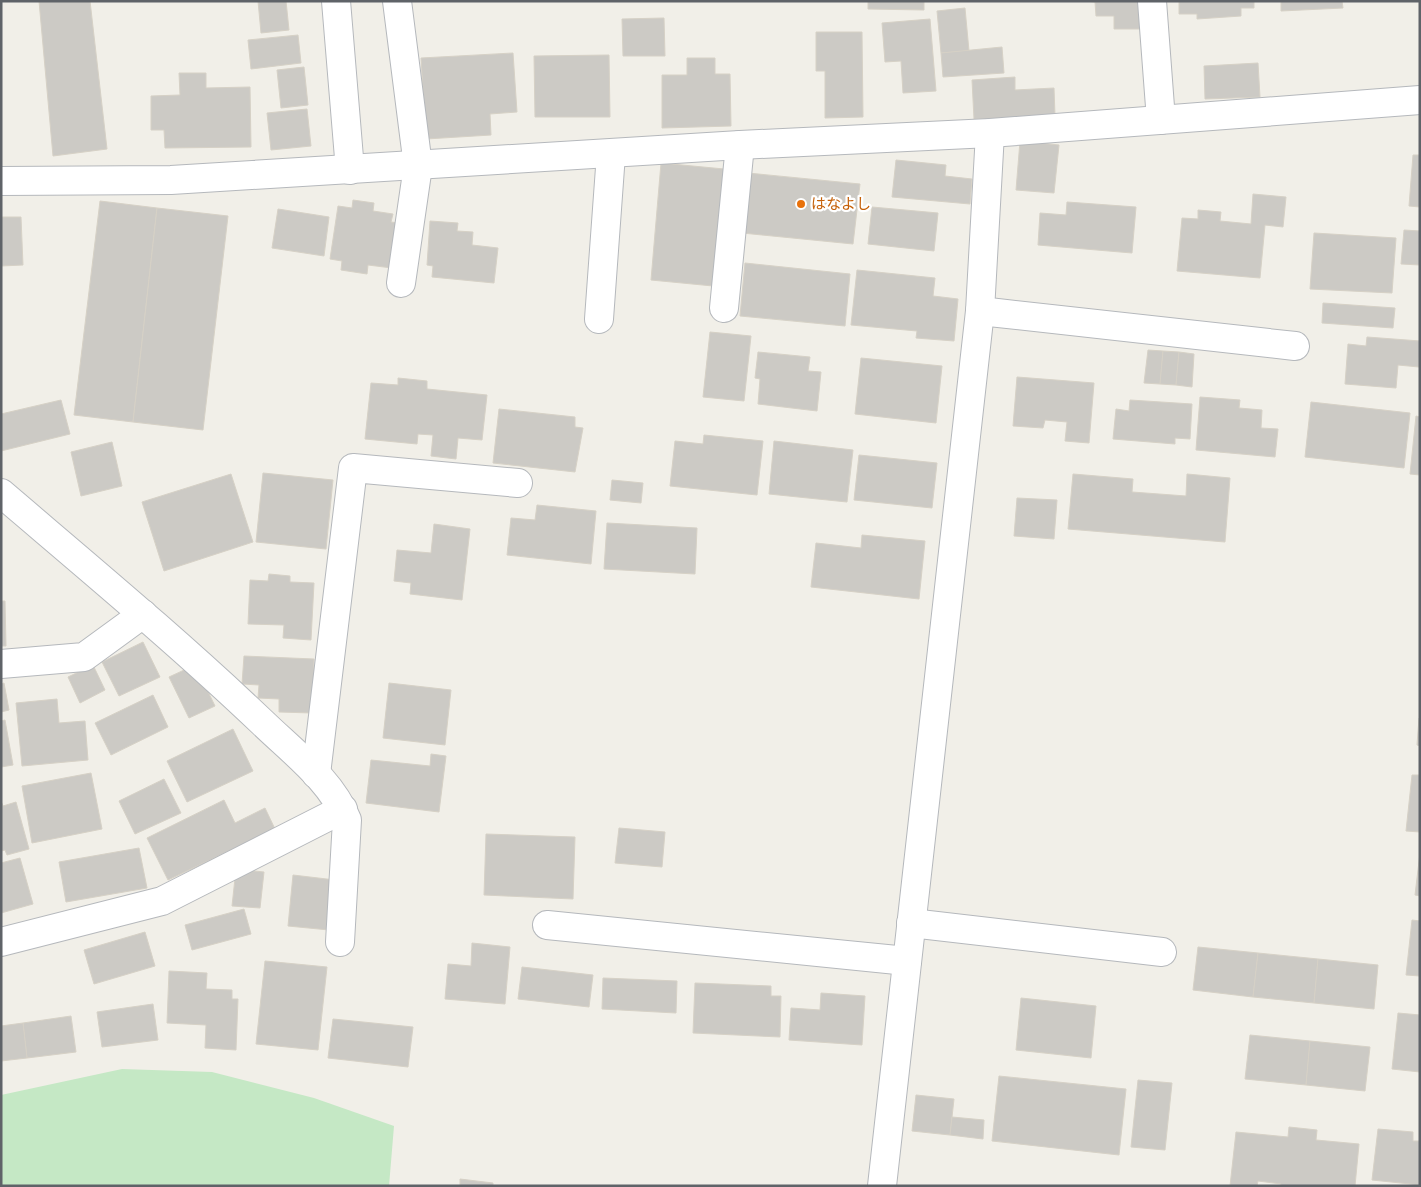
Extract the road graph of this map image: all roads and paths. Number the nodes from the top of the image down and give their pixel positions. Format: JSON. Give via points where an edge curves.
{"nodes":[{"id":1,"x":336,"y":1,"type":"edge"},
{"id":2,"x":397,"y":1,"type":"edge"},
{"id":3,"x":1152,"y":1,"type":"edge"},
{"id":4,"x":1420,"y":100,"type":"edge"},
{"id":5,"x":1161,"y":120,"type":"junction"},
{"id":6,"x":990,"y":133,"type":"junction"},
{"id":7,"x":740,"y":145,"type":"junction"},
{"id":8,"x":612,"y":154,"type":"junction"},
{"id":9,"x":418,"y":166,"type":"junction"},
{"id":10,"x":350,"y":170,"type":"junction"},
{"id":11,"x":1,"y":181,"type":"edge"},
{"id":12,"x":401,"y":283,"type":"dead end"},
{"id":13,"x":724,"y":308,"type":"dead end"},
{"id":14,"x":980,"y":311,"type":"junction"},
{"id":15,"x":598,"y":320,"type":"dead end"},
{"id":16,"x":1295,"y":346,"type":"dead end"},
{"id":17,"x":518,"y":483,"type":"dead end"},
{"id":18,"x":1,"y":494,"type":"edge"},
{"id":19,"x":143,"y":614,"type":"junction"},
{"id":20,"x":1,"y":664,"type":"edge"},
{"id":21,"x":316,"y":774,"type":"junction"},
{"id":22,"x":343,"y":809,"type":"junction"},
{"id":23,"x":911,"y":923,"type":"junction"},
{"id":24,"x":547,"y":926,"type":"dead end"},
{"id":25,"x":1,"y":942,"type":"edge"},
{"id":26,"x":340,"y":942,"type":"dead end"},
{"id":27,"x":1162,"y":952,"type":"dead end"},
{"id":28,"x":907,"y":961,"type":"junction"},
{"id":29,"x":882,"y":1186,"type":"edge"}],
"edges":[{"from":1,"to":10,"type":"street"},
{"from":2,"to":9,"type":"street"},
{"from":3,"to":5,"type":"street"},
{"from":4,"to":5,"type":"street"},
{"from":5,"to":6,"type":"street"},
{"from":6,"to":7,"type":"street"},
{"from":6,"to":14,"type":"street"},
{"from":7,"to":8,"type":"street"},
{"from":7,"to":13,"type":"street"},
{"from":8,"to":9,"type":"street"},
{"from":8,"to":15,"type":"street"},
{"from":9,"to":10,"type":"street"},
{"from":9,"to":12,"type":"street"},
{"from":10,"to":11,"type":"street","via":[[171,180]]},
{"from":14,"to":16,"type":"street"},
{"from":14,"to":23,"type":"street"},
{"from":17,"to":21,"type":"street","via":[[353,468]]},
{"from":18,"to":19,"type":"street"},
{"from":19,"to":20,"type":"street","via":[[84,657]]},
{"from":19,"to":21,"type":"street","via":[[215,677]]},
{"from":21,"to":22,"type":"street"},
{"from":22,"to":25,"type":"street","via":[[162,901]]},
{"from":22,"to":26,"type":"street","via":[[347,820]]},
{"from":23,"to":27,"type":"street"},
{"from":23,"to":28,"type":"street"},
{"from":24,"to":28,"type":"street"},
{"from":28,"to":29,"type":"street"}]}
